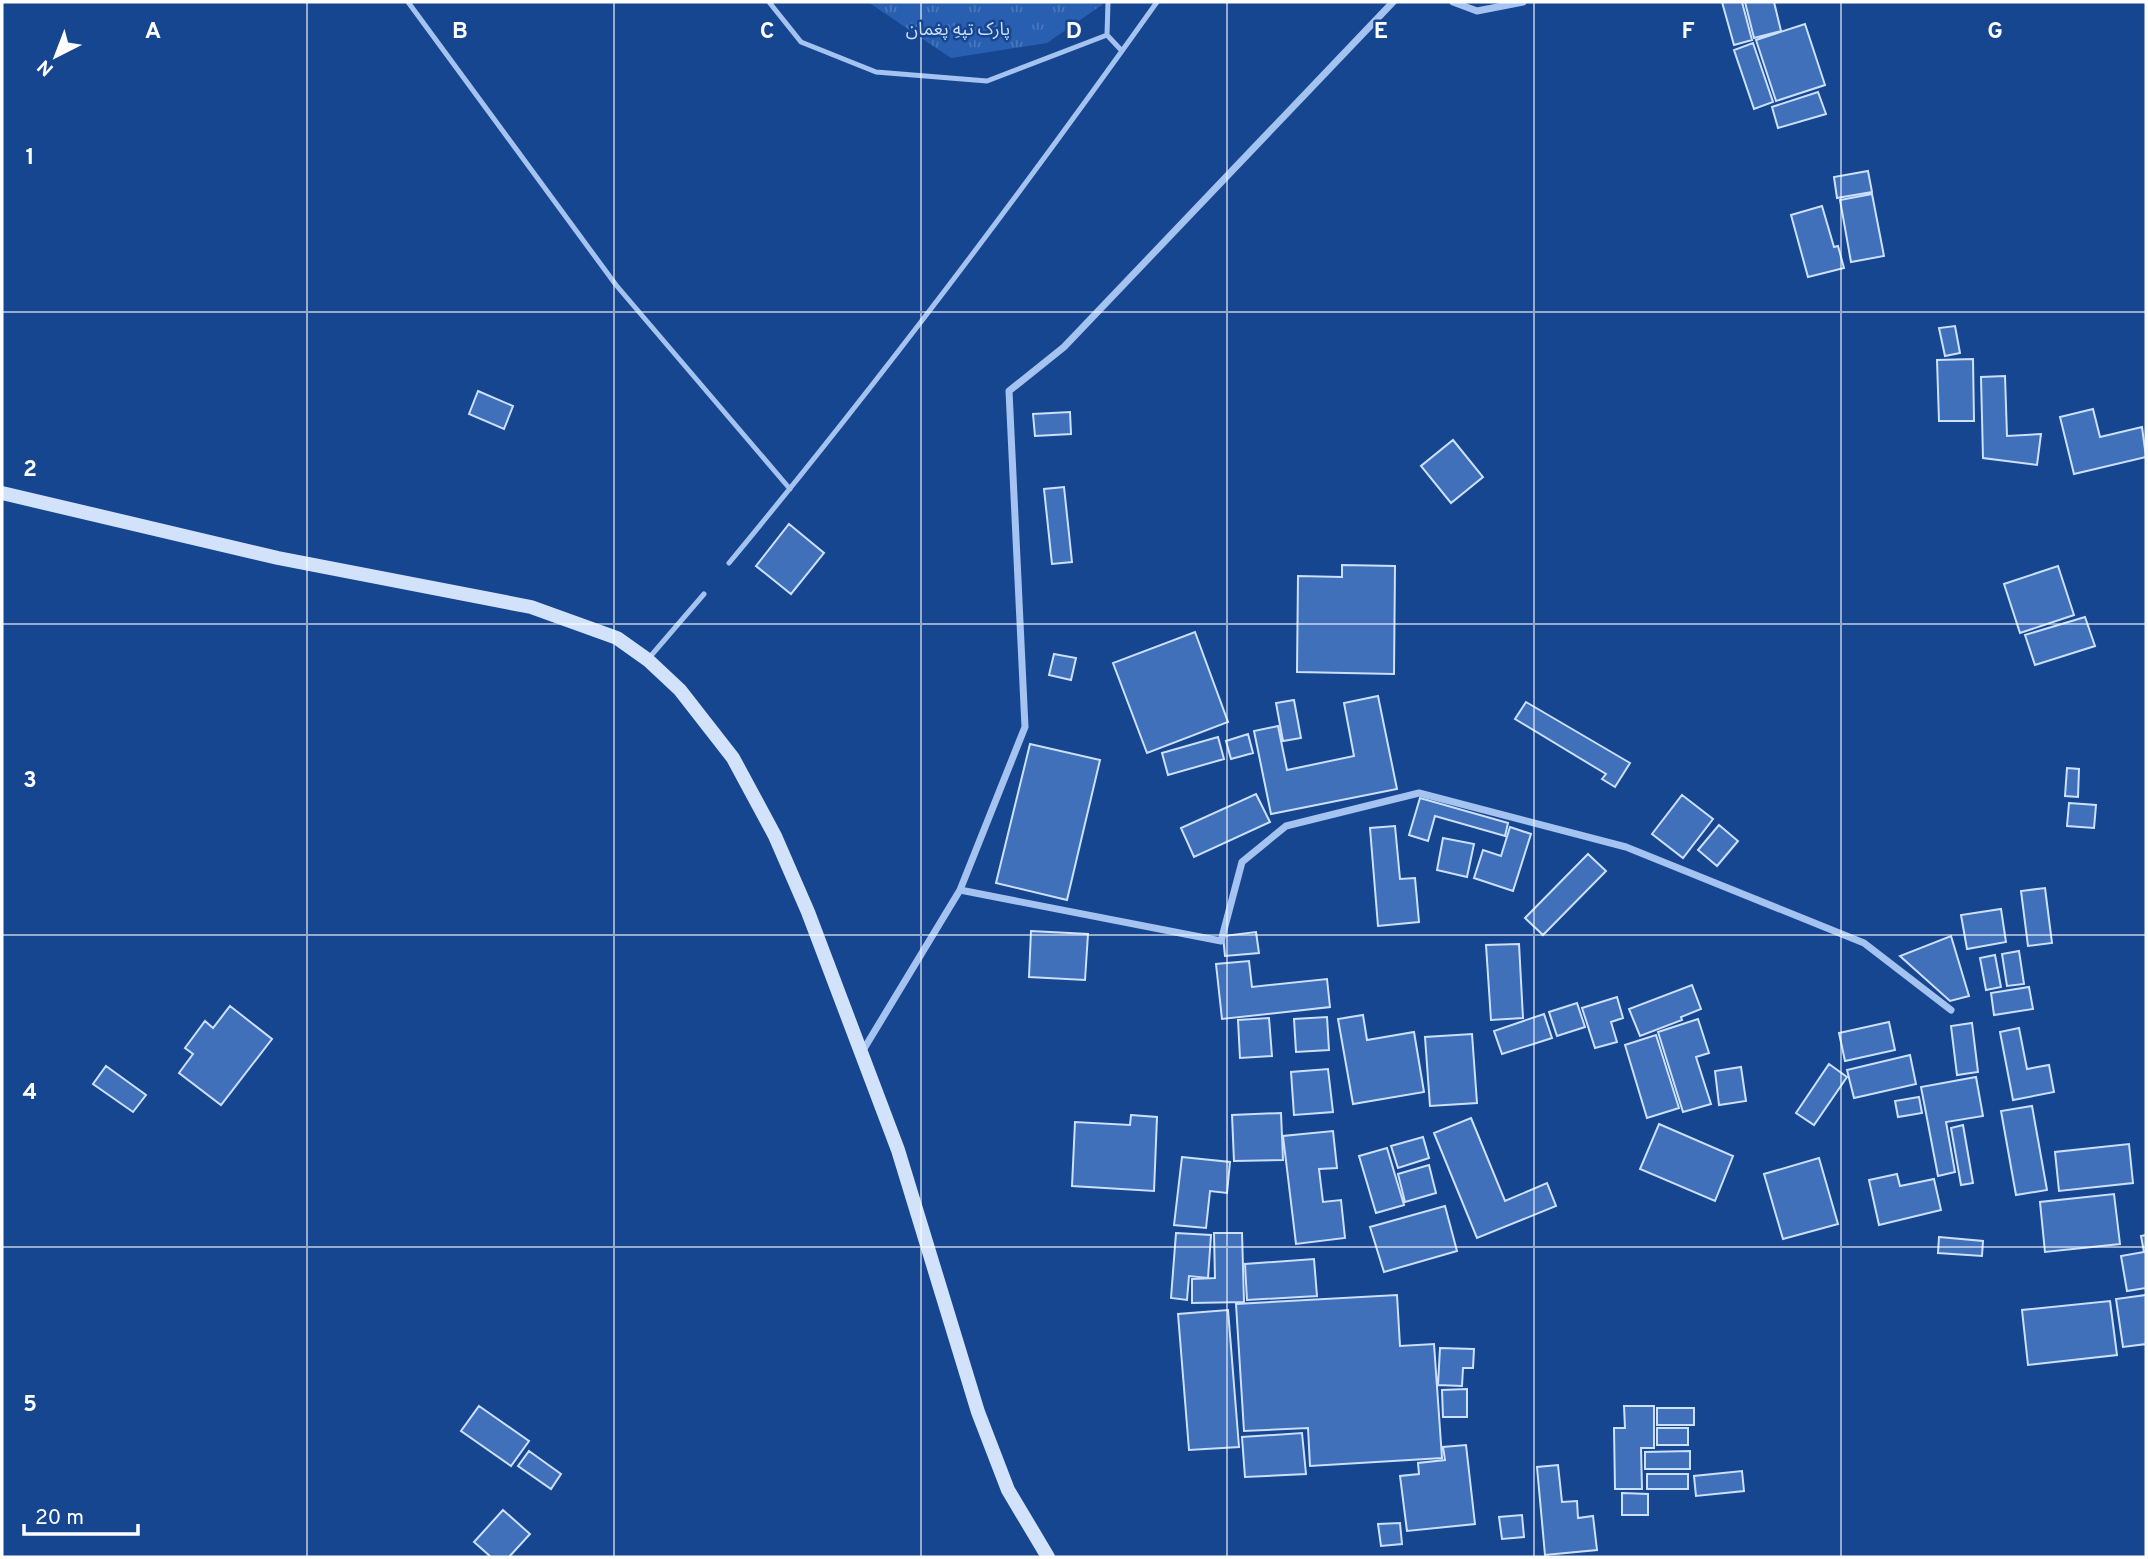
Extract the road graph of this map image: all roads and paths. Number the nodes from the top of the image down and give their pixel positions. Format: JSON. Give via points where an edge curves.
{"nodes":[{"id":1,"x":408,"y":2,"type":"edge"},
{"id":2,"x":769,"y":2,"type":"edge"},
{"id":3,"x":1108,"y":2,"type":"edge"},
{"id":4,"x":1157,"y":2,"type":"edge"},
{"id":5,"x":1393,"y":2,"type":"edge"},
{"id":6,"x":1453,"y":2,"type":"edge"},
{"id":7,"x":1523,"y":2,"type":"edge"},
{"id":8,"x":1107,"y":35,"type":"junction"},
{"id":9,"x":1122,"y":51,"type":"junction"},
{"id":10,"x":790,"y":489,"type":"junction"},
{"id":11,"x":2,"y":493,"type":"edge"},
{"id":12,"x":729,"y":563,"type":"dead end"},
{"id":13,"x":704,"y":594,"type":"dead end"},
{"id":14,"x":648,"y":660,"type":"junction"},
{"id":15,"x":960,"y":890,"type":"junction"},
{"id":16,"x":1951,"y":1010,"type":"dead end"},
{"id":17,"x":862,"y":1052,"type":"junction"},
{"id":18,"x":1048,"y":1557,"type":"edge"}],
"edges":[{"from":1,"to":10,"type":"lane","via":[[616,285]]},
{"from":2,"to":8,"type":"lane","via":[[801,41],[876,72],[987,81]]},
{"from":3,"to":8,"type":"lane"},
{"from":4,"to":9,"type":"lane"},
{"from":5,"to":15,"type":"street","via":[[1064,347],[1009,391],[1025,727]]},
{"from":6,"to":7,"type":"street","via":[[1477,11]]},
{"from":8,"to":9,"type":"lane"},
{"from":9,"to":10,"type":"lane"},
{"from":10,"to":12,"type":"lane"},
{"from":11,"to":14,"type":"main road","via":[[278,558],[531,607],[617,638]]},
{"from":13,"to":14,"type":"lane"},
{"from":14,"to":17,"type":"main road","via":[[680,690],[733,758],[781,849]]},
{"from":15,"to":16,"type":"street","via":[[1221,942],[1242,862],[1286,826],[1419,793],[1626,846],[1864,943]]},
{"from":15,"to":17,"type":"street"},
{"from":17,"to":18,"type":"main road","via":[[898,1150],[978,1412],[1008,1490]]}]}
